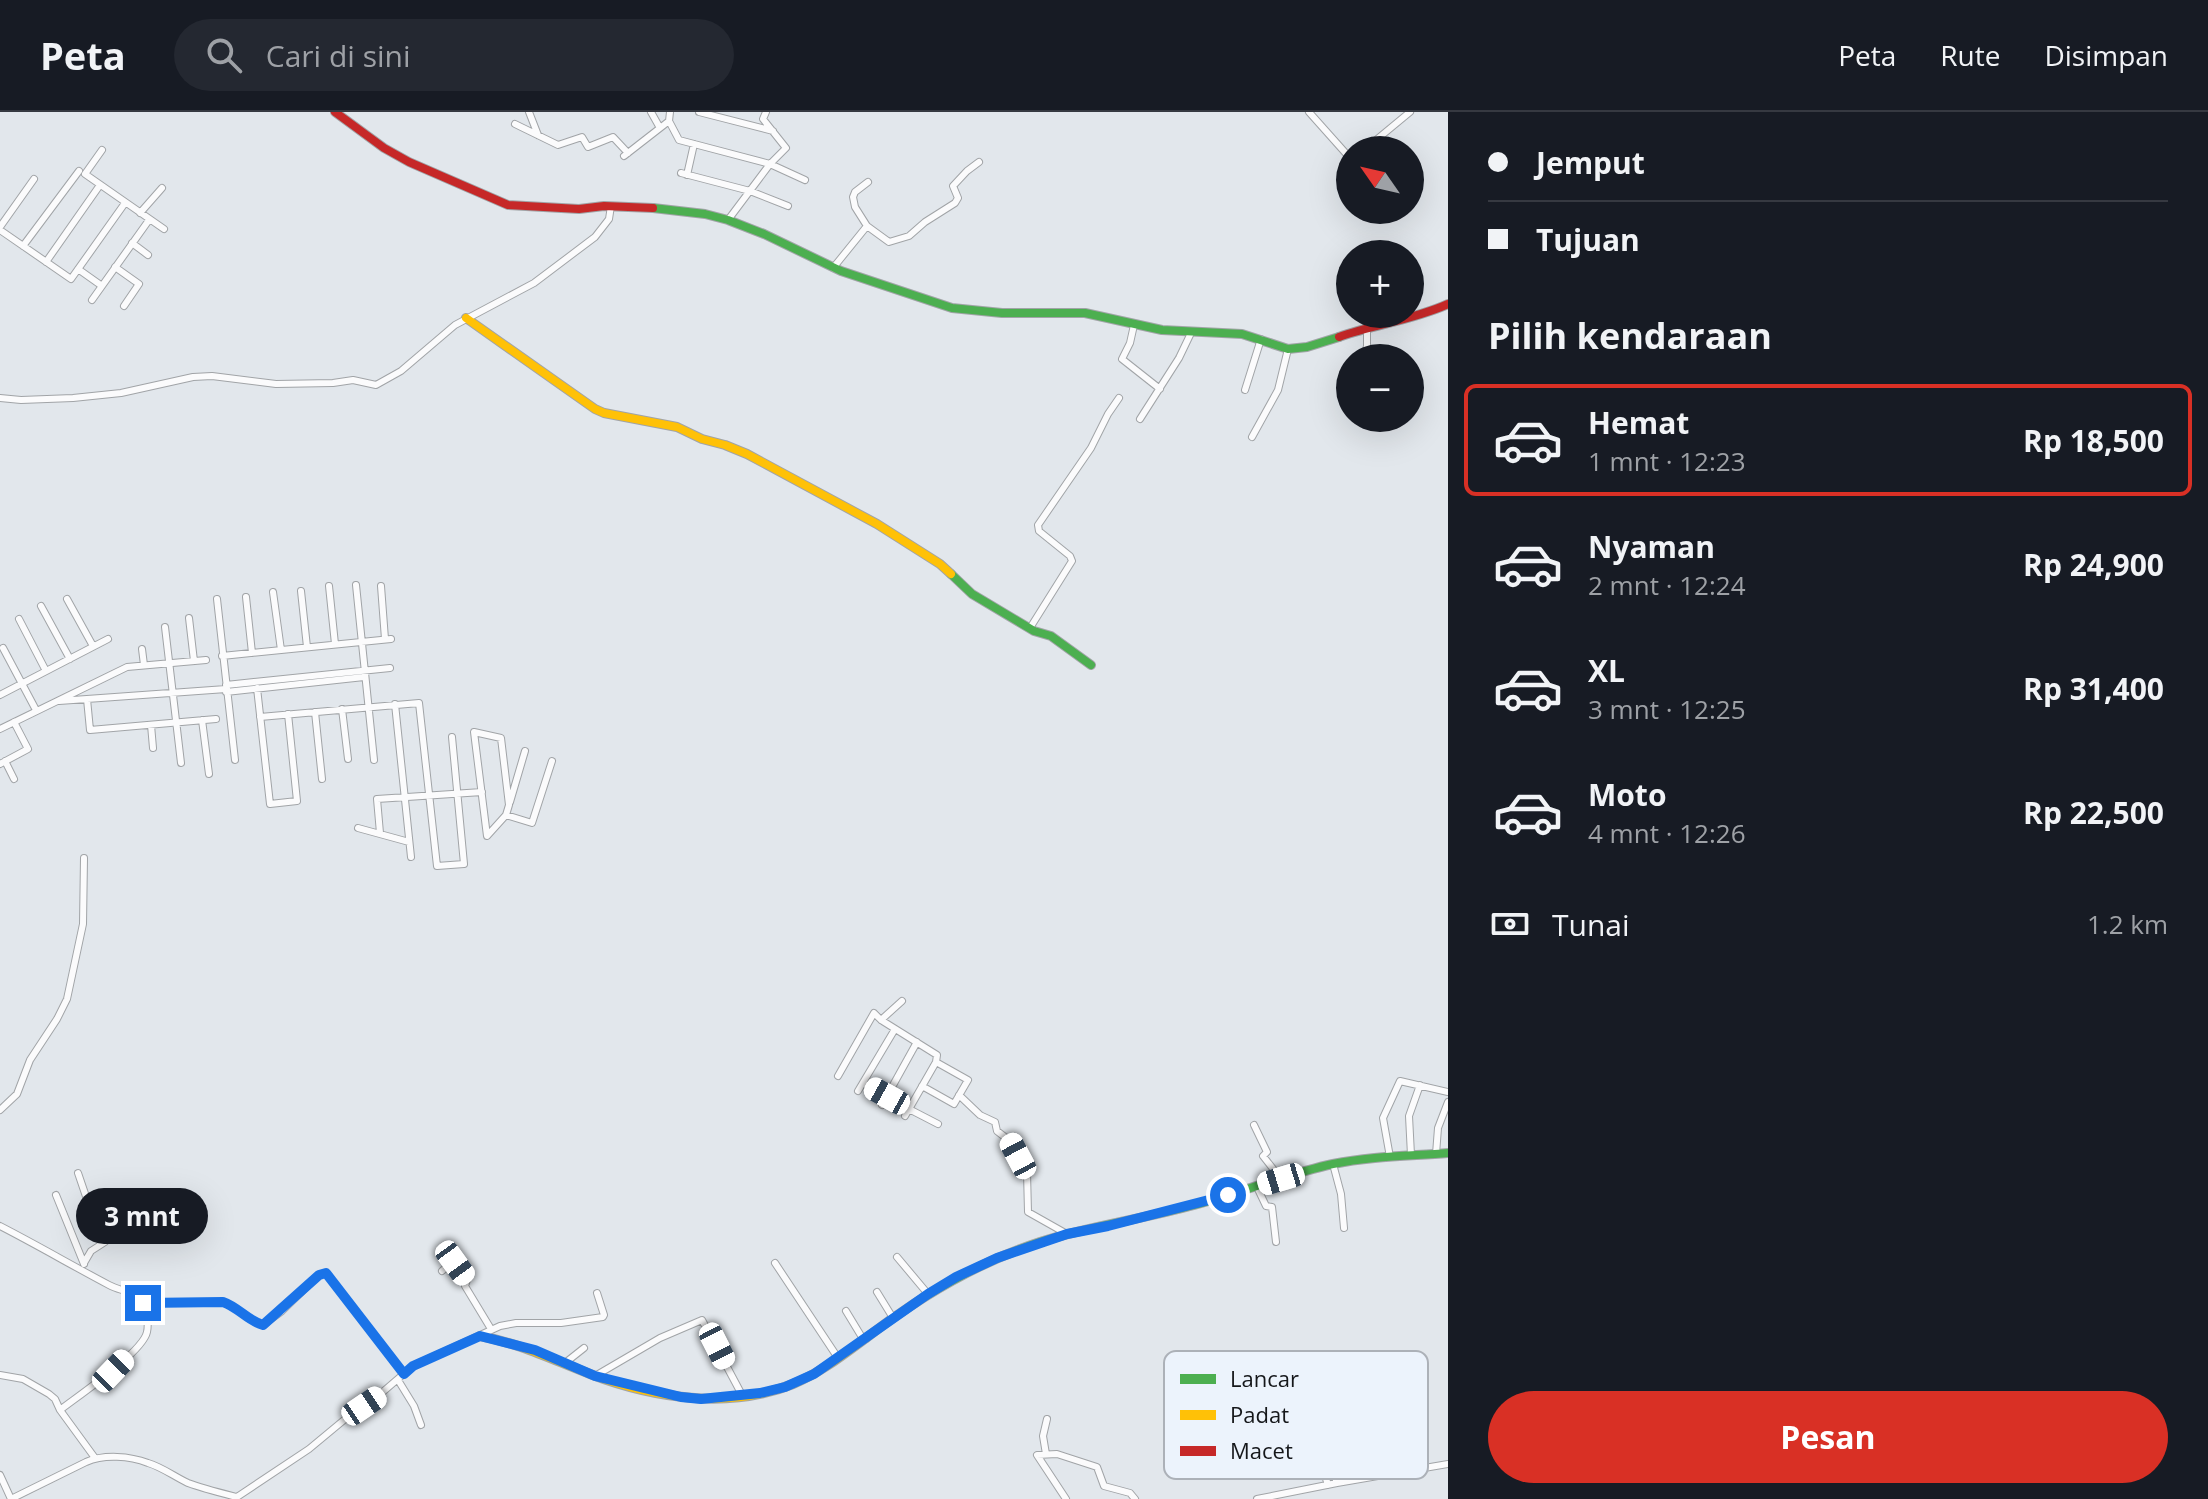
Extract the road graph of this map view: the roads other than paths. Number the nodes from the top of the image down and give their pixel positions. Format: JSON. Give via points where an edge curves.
{"nodes":[{"id":1,"x":335,"y":112,"type":"edge"},
{"id":2,"x":529,"y":112,"type":"edge"},
{"id":3,"x":651,"y":112,"type":"edge"},
{"id":4,"x":670,"y":112,"type":"edge"},
{"id":5,"x":699,"y":112,"type":"edge"},
{"id":6,"x":766,"y":112,"type":"edge"},
{"id":7,"x":1309,"y":112,"type":"edge"},
{"id":8,"x":1410,"y":112,"type":"edge"},
{"id":9,"x":669,"y":121,"type":"junction"},
{"id":10,"x":515,"y":124,"type":"dead end"},
{"id":11,"x":660,"y":128,"type":"junction"},
{"id":12,"x":773,"y":131,"type":"junction"},
{"id":13,"x":538,"y":135,"type":"junction"},
{"id":14,"x":1381,"y":136,"type":"edge"},
{"id":15,"x":1336,"y":142,"type":"edge"},
{"id":16,"x":694,"y":144,"type":"junction"},
{"id":17,"x":102,"y":150,"type":"dead end"},
{"id":18,"x":979,"y":162,"type":"dead end"},
{"id":19,"x":770,"y":164,"type":"junction"},
{"id":20,"x":79,"y":171,"type":"dead end"},
{"id":21,"x":34,"y":179,"type":"dead end"},
{"id":22,"x":805,"y":180,"type":"dead end"},
{"id":23,"x":868,"y":182,"type":"dead end"},
{"id":24,"x":100,"y":185,"type":"junction"},
{"id":25,"x":162,"y":188,"type":"dead end"},
{"id":26,"x":750,"y":191,"type":"junction"},
{"id":27,"x":125,"y":203,"type":"junction"},
{"id":28,"x":611,"y":206,"type":"junction"},
{"id":29,"x":788,"y":206,"type":"dead end"},
{"id":30,"x":140,"y":213,"type":"junction"},
{"id":31,"x":149,"y":220,"type":"junction"},
{"id":32,"x":728,"y":220,"type":"junction"},
{"id":33,"x":867,"y":226,"type":"junction"},
{"id":34,"x":0,"y":229,"type":"edge"},
{"id":35,"x":164,"y":229,"type":"dead end"},
{"id":36,"x":132,"y":243,"type":"junction"},
{"id":37,"x":23,"y":246,"type":"junction"},
{"id":38,"x":148,"y":255,"type":"dead end"},
{"id":39,"x":46,"y":262,"type":"junction"},
{"id":40,"x":115,"y":267,"type":"junction"},
{"id":41,"x":833,"y":268,"type":"junction"},
{"id":42,"x":78,"y":269,"type":"junction"},
{"id":43,"x":102,"y":286,"type":"junction"},
{"id":44,"x":92,"y":300,"type":"dead end"},
{"id":45,"x":1448,"y":304,"type":"edge"},
{"id":46,"x":124,"y":306,"type":"dead end"},
{"id":47,"x":1424,"y":314,"type":"edge"},
{"id":48,"x":466,"y":318,"type":"junction"},
{"id":49,"x":1134,"y":325,"type":"junction"},
{"id":50,"x":1367,"y":328,"type":"joint"},
{"id":51,"x":1191,"y":333,"type":"junction"},
{"id":52,"x":1261,"y":339,"type":"junction"},
{"id":53,"x":1367,"y":344,"type":"edge"},
{"id":54,"x":1288,"y":349,"type":"junction"},
{"id":55,"x":1160,"y":389,"type":"junction"},
{"id":56,"x":1245,"y":390,"type":"dead end"},
{"id":57,"x":0,"y":398,"type":"edge"},
{"id":58,"x":1119,"y":398,"type":"dead end"},
{"id":59,"x":1140,"y":419,"type":"dead end"},
{"id":60,"x":1252,"y":437,"type":"dead end"},
{"id":61,"x":356,"y":585,"type":"dead end"},
{"id":62,"x":329,"y":586,"type":"dead end"},
{"id":63,"x":381,"y":586,"type":"dead end"},
{"id":64,"x":301,"y":591,"type":"dead end"},
{"id":65,"x":273,"y":592,"type":"dead end"},
{"id":66,"x":246,"y":597,"type":"dead end"},
{"id":67,"x":67,"y":599,"type":"dead end"},
{"id":68,"x":217,"y":599,"type":"dead end"},
{"id":69,"x":41,"y":606,"type":"dead end"},
{"id":70,"x":189,"y":618,"type":"dead end"},
{"id":71,"x":19,"y":619,"type":"dead end"},
{"id":72,"x":165,"y":627,"type":"dead end"},
{"id":73,"x":1030,"y":628,"type":"junction"},
{"id":74,"x":108,"y":639,"type":"dead end"},
{"id":75,"x":361,"y":641,"type":"junction"},
{"id":76,"x":335,"y":644,"type":"junction"},
{"id":77,"x":93,"y":646,"type":"junction"},
{"id":78,"x":307,"y":647,"type":"junction"},
{"id":79,"x":3,"y":648,"type":"dead end"},
{"id":80,"x":142,"y":649,"type":"dead end"},
{"id":81,"x":281,"y":650,"type":"junction"},
{"id":82,"x":252,"y":653,"type":"junction"},
{"id":83,"x":222,"y":656,"type":"junction"},
{"id":84,"x":70,"y":659,"type":"junction"},
{"id":85,"x":206,"y":660,"type":"dead end"},
{"id":86,"x":194,"y":661,"type":"junction"},
{"id":87,"x":169,"y":664,"type":"junction"},
{"id":88,"x":144,"y":665,"type":"junction"},
{"id":89,"x":1091,"y":665,"type":"dead end"},
{"id":90,"x":390,"y":668,"type":"dead end"},
{"id":91,"x":46,"y":671,"type":"junction"},
{"id":92,"x":364,"y":674,"type":"junction"},
{"id":93,"x":22,"y":683,"type":"junction"},
{"id":94,"x":226,"y":688,"type":"junction"},
{"id":95,"x":257,"y":688,"type":"junction"},
{"id":96,"x":172,"y":693,"type":"junction"},
{"id":97,"x":0,"y":695,"type":"edge"},
{"id":98,"x":87,"y":699,"type":"junction"},
{"id":99,"x":55,"y":701,"type":"junction"},
{"id":100,"x":395,"y":704,"type":"junction"},
{"id":101,"x":368,"y":706,"type":"junction"},
{"id":102,"x":342,"y":709,"type":"junction"},
{"id":103,"x":36,"y":710,"type":"junction"},
{"id":104,"x":315,"y":712,"type":"junction"},
{"id":105,"x":288,"y":714,"type":"junction"},
{"id":106,"x":260,"y":717,"type":"junction"},
{"id":107,"x":216,"y":719,"type":"dead end"},
{"id":108,"x":202,"y":720,"type":"junction"},
{"id":109,"x":14,"y":722,"type":"junction"},
{"id":110,"x":176,"y":723,"type":"junction"},
{"id":111,"x":151,"y":725,"type":"junction"},
{"id":112,"x":0,"y":729,"type":"edge"},
{"id":113,"x":452,"y":737,"type":"dead end"},
{"id":114,"x":153,"y":748,"type":"dead end"},
{"id":115,"x":28,"y":749,"type":"junction"},
{"id":116,"x":525,"y":751,"type":"dead end"},
{"id":117,"x":33,"y":759,"type":"dead end"},
{"id":118,"x":348,"y":759,"type":"dead end"},
{"id":119,"x":235,"y":760,"type":"dead end"},
{"id":120,"x":374,"y":760,"type":"dead end"},
{"id":121,"x":552,"y":761,"type":"dead end"},
{"id":122,"x":3,"y":762,"type":"edge"},
{"id":123,"x":181,"y":763,"type":"dead end"},
{"id":124,"x":209,"y":774,"type":"dead end"},
{"id":125,"x":14,"y":779,"type":"dead end"},
{"id":126,"x":322,"y":779,"type":"dead end"},
{"id":127,"x":482,"y":792,"type":"junction"},
{"id":128,"x":457,"y":794,"type":"junction"},
{"id":129,"x":429,"y":796,"type":"junction"},
{"id":130,"x":405,"y":797,"type":"junction"},
{"id":131,"x":509,"y":805,"type":"junction"},
{"id":132,"x":506,"y":815,"type":"junction"},
{"id":133,"x":358,"y":828,"type":"dead end"},
{"id":134,"x":380,"y":833,"type":"junction"},
{"id":135,"x":409,"y":842,"type":"junction"},
{"id":136,"x":411,"y":857,"type":"dead end"},
{"id":137,"x":84,"y":858,"type":"dead end"},
{"id":138,"x":902,"y":1001,"type":"dead end"},
{"id":139,"x":881,"y":1020,"type":"junction"},
{"id":140,"x":895,"y":1029,"type":"junction"},
{"id":141,"x":917,"y":1042,"type":"junction"},
{"id":142,"x":936,"y":1062,"type":"junction"},
{"id":143,"x":838,"y":1076,"type":"dead end"},
{"id":144,"x":863,"y":1083,"type":"junction"},
{"id":145,"x":1420,"y":1085,"type":"junction"},
{"id":146,"x":922,"y":1086,"type":"junction"},
{"id":147,"x":858,"y":1091,"type":"dead end"},
{"id":148,"x":1448,"y":1092,"type":"edge"},
{"id":149,"x":959,"y":1095,"type":"junction"},
{"id":150,"x":887,"y":1096,"type":"junction"},
{"id":151,"x":1448,"y":1102,"type":"edge"},
{"id":152,"x":882,"y":1105,"type":"dead end"},
{"id":153,"x":0,"y":1110,"type":"edge"},
{"id":154,"x":938,"y":1124,"type":"dead end"},
{"id":155,"x":1254,"y":1125,"type":"dead end"},
{"id":156,"x":1448,"y":1153,"type":"edge"},
{"id":157,"x":1436,"y":1154,"type":"junction"},
{"id":158,"x":1411,"y":1155,"type":"junction"},
{"id":159,"x":1390,"y":1157,"type":"junction"},
{"id":160,"x":1333,"y":1164,"type":"junction"},
{"id":161,"x":78,"y":1173,"type":"dead end"},
{"id":162,"x":1281,"y":1179,"type":"junction"},
{"id":163,"x":1257,"y":1187,"type":"junction"},
{"id":164,"x":56,"y":1195,"type":"dead end"},
{"id":165,"x":0,"y":1226,"type":"edge"},
{"id":166,"x":1344,"y":1228,"type":"dead end"},
{"id":167,"x":1067,"y":1234,"type":"junction"},
{"id":168,"x":1276,"y":1242,"type":"dead end"},
{"id":169,"x":897,"y":1257,"type":"dead end"},
{"id":170,"x":775,"y":1263,"type":"dead end"},
{"id":171,"x":85,"y":1267,"type":"junction"},
{"id":172,"x":442,"y":1271,"type":"dead end"},
{"id":173,"x":877,"y":1292,"type":"dead end"},
{"id":174,"x":597,"y":1293,"type":"dead end"},
{"id":175,"x":928,"y":1294,"type":"junction"},
{"id":176,"x":143,"y":1303,"type":"junction"},
{"id":177,"x":846,"y":1311,"type":"dead end"},
{"id":178,"x":893,"y":1318,"type":"junction"},
{"id":179,"x":491,"y":1329,"type":"junction"},
{"id":180,"x":480,"y":1336,"type":"junction"},
{"id":181,"x":863,"y":1339,"type":"junction"},
{"id":182,"x":584,"y":1348,"type":"dead end"},
{"id":183,"x":838,"y":1358,"type":"junction"},
{"id":184,"x":565,"y":1363,"type":"junction"},
{"id":185,"x":0,"y":1375,"type":"edge"},
{"id":186,"x":595,"y":1376,"type":"junction"},
{"id":187,"x":401,"y":1377,"type":"junction"},
{"id":188,"x":742,"y":1395,"type":"junction"},
{"id":189,"x":60,"y":1410,"type":"junction"},
{"id":190,"x":1047,"y":1419,"type":"dead end"},
{"id":191,"x":421,"y":1425,"type":"dead end"},
{"id":192,"x":1046,"y":1454,"type":"junction"},
{"id":193,"x":95,"y":1458,"type":"junction"},
{"id":194,"x":1448,"y":1464,"type":"edge"},
{"id":195,"x":1428,"y":1467,"type":"edge"},
{"id":196,"x":0,"y":1475,"type":"edge"},
{"id":197,"x":1326,"y":1479,"type":"edge"},
{"id":198,"x":1336,"y":1479,"type":"edge"},
{"id":199,"x":1360,"y":1479,"type":"edge"},
{"id":200,"x":1337,"y":1483,"type":"junction"},
{"id":201,"x":1328,"y":1485,"type":"junction"},
{"id":202,"x":24,"y":1496,"type":"edge"},
{"id":203,"x":236,"y":1498,"type":"edge"},
{"id":204,"x":11,"y":1499,"type":"edge"},
{"id":205,"x":1066,"y":1499,"type":"edge"},
{"id":206,"x":1135,"y":1499,"type":"edge"},
{"id":207,"x":1257,"y":1499,"type":"edge"}],
"edges":[{"from":1,"to":28,"type":"street","via":[[409,162],[508,205]]},
{"from":2,"to":13,"type":"street"},
{"from":3,"to":11,"type":"street"},
{"from":4,"to":9,"type":"street"},
{"from":5,"to":12,"type":"street"},
{"from":6,"to":12,"type":"street","via":[[763,119]]},
{"from":7,"to":15,"type":"street"},
{"from":8,"to":14,"type":"street"},
{"from":9,"to":11,"type":"street"},
{"from":9,"to":16,"type":"street","via":[[679,140]]},
{"from":10,"to":13,"type":"street"},
{"from":11,"to":13,"type":"street","via":[[626,154],[613,137],[588,147],[582,137],[558,145]]},
{"from":12,"to":19,"type":"street","via":[[786,148]]},
{"from":16,"to":19,"type":"street"},
{"from":16,"to":26,"type":"street","via":[[684,174]]},
{"from":17,"to":24,"type":"street","via":[[85,174]]},
{"from":18,"to":33,"type":"street","via":[[953,186],[955,203],[909,236],[889,242]]},
{"from":19,"to":22,"type":"street"},
{"from":19,"to":26,"type":"street"},
{"from":20,"to":37,"type":"street"},
{"from":21,"to":34,"type":"street"},
{"from":23,"to":33,"type":"street","via":[[853,197]]},
{"from":24,"to":27,"type":"street"},
{"from":24,"to":39,"type":"street"},
{"from":25,"to":30,"type":"street"},
{"from":26,"to":29,"type":"street"},
{"from":26,"to":32,"type":"street"},
{"from":27,"to":30,"type":"street"},
{"from":27,"to":42,"type":"street"},
{"from":28,"to":32,"type":"street","via":[[670,209]]},
{"from":28,"to":48,"type":"street","via":[[609,219],[595,237],[534,283]]},
{"from":30,"to":31,"type":"street"},
{"from":31,"to":35,"type":"street"},
{"from":31,"to":36,"type":"street"},
{"from":32,"to":41,"type":"street"},
{"from":33,"to":41,"type":"street"},
{"from":34,"to":37,"type":"street"},
{"from":36,"to":38,"type":"street"},
{"from":36,"to":40,"type":"street"},
{"from":37,"to":39,"type":"street"},
{"from":39,"to":42,"type":"street","via":[[71,279]]},
{"from":40,"to":43,"type":"street"},
{"from":40,"to":46,"type":"street","via":[[139,284]]},
{"from":41,"to":49,"type":"street","via":[[952,308],[1085,313]]},
{"from":42,"to":43,"type":"street"},
{"from":43,"to":44,"type":"street"},
{"from":45,"to":47,"type":"street"},
{"from":48,"to":57,"type":"street","via":[[376,385],[353,380],[276,384],[212,376],[73,398]]},
{"from":48,"to":73,"type":"street","via":[[595,409],[668,425],[725,445],[932,558],[971,593]]},
{"from":49,"to":51,"type":"street"},
{"from":49,"to":55,"type":"street","via":[[1122,359]]},
{"from":50,"to":53,"type":"street"},
{"from":50,"to":54,"type":"street"},
{"from":51,"to":52,"type":"street"},
{"from":51,"to":55,"type":"street"},
{"from":52,"to":54,"type":"street"},
{"from":52,"to":56,"type":"street"},
{"from":54,"to":60,"type":"street","via":[[1278,390]]},
{"from":55,"to":59,"type":"street"},
{"from":58,"to":73,"type":"street","via":[[1038,525],[1072,561]]},
{"from":61,"to":75,"type":"street"},
{"from":62,"to":76,"type":"street"},
{"from":63,"to":75,"type":"street","via":[[388,639]]},
{"from":64,"to":78,"type":"street"},
{"from":65,"to":81,"type":"street"},
{"from":66,"to":82,"type":"street"},
{"from":67,"to":77,"type":"street"},
{"from":68,"to":83,"type":"street"},
{"from":69,"to":84,"type":"street"},
{"from":70,"to":86,"type":"street"},
{"from":71,"to":91,"type":"street"},
{"from":72,"to":87,"type":"street"},
{"from":73,"to":89,"type":"street","via":[[1051,636]]},
{"from":74,"to":77,"type":"street"},
{"from":75,"to":76,"type":"street"},
{"from":75,"to":92,"type":"street"},
{"from":76,"to":78,"type":"street"},
{"from":77,"to":84,"type":"street"},
{"from":78,"to":81,"type":"street"},
{"from":79,"to":93,"type":"street"},
{"from":80,"to":88,"type":"street"},
{"from":81,"to":82,"type":"street"},
{"from":82,"to":83,"type":"street"},
{"from":83,"to":94,"type":"street"},
{"from":84,"to":91,"type":"street"},
{"from":85,"to":86,"type":"street"},
{"from":86,"to":87,"type":"street"},
{"from":87,"to":88,"type":"street"},
{"from":87,"to":96,"type":"street"},
{"from":88,"to":99,"type":"street","via":[[127,667]]},
{"from":90,"to":92,"type":"street"},
{"from":91,"to":93,"type":"street"},
{"from":92,"to":94,"type":"street"},
{"from":92,"to":95,"type":"street"},
{"from":92,"to":101,"type":"street"},
{"from":93,"to":97,"type":"street"},
{"from":93,"to":103,"type":"street"},
{"from":94,"to":95,"type":"street"},
{"from":94,"to":96,"type":"street"},
{"from":94,"to":119,"type":"street"},
{"from":95,"to":106,"type":"street"},
{"from":96,"to":98,"type":"street"},
{"from":96,"to":110,"type":"street"},
{"from":98,"to":99,"type":"street"},
{"from":98,"to":111,"type":"street","via":[[90,730]]},
{"from":99,"to":103,"type":"street"},
{"from":100,"to":101,"type":"street"},
{"from":100,"to":129,"type":"street","via":[[419,703]]},
{"from":100,"to":130,"type":"street"},
{"from":101,"to":102,"type":"street"},
{"from":101,"to":120,"type":"street"},
{"from":102,"to":104,"type":"street"},
{"from":102,"to":118,"type":"street"},
{"from":103,"to":109,"type":"street"},
{"from":104,"to":105,"type":"street"},
{"from":104,"to":126,"type":"street"},
{"from":105,"to":106,"type":"street"},
{"from":105,"to":106,"type":"street","via":[[297,801],[270,804]]},
{"from":107,"to":108,"type":"street"},
{"from":108,"to":110,"type":"street"},
{"from":108,"to":124,"type":"street"},
{"from":109,"to":112,"type":"street"},
{"from":109,"to":115,"type":"street"},
{"from":110,"to":111,"type":"street"},
{"from":110,"to":123,"type":"street"},
{"from":111,"to":114,"type":"street"},
{"from":113,"to":128,"type":"street"},
{"from":115,"to":117,"type":"street"},
{"from":115,"to":122,"type":"street"},
{"from":116,"to":131,"type":"street"},
{"from":121,"to":132,"type":"street","via":[[532,823]]},
{"from":122,"to":125,"type":"street"},
{"from":127,"to":128,"type":"street"},
{"from":127,"to":131,"type":"street","via":[[474,732],[501,738]]},
{"from":127,"to":132,"type":"street","via":[[487,836]]},
{"from":128,"to":129,"type":"street"},
{"from":128,"to":129,"type":"street","via":[[464,864],[437,866]]},
{"from":129,"to":130,"type":"street"},
{"from":130,"to":134,"type":"street","via":[[377,799]]},
{"from":130,"to":135,"type":"street"},
{"from":131,"to":132,"type":"street"},
{"from":133,"to":134,"type":"street"},
{"from":134,"to":135,"type":"street"},
{"from":135,"to":136,"type":"street"},
{"from":137,"to":153,"type":"street","via":[[83,924],[67,999],[30,1060],[17,1094]]},
{"from":138,"to":139,"type":"street"},
{"from":139,"to":140,"type":"street"},
{"from":139,"to":143,"type":"street","via":[[874,1013]]},
{"from":140,"to":141,"type":"street"},
{"from":140,"to":144,"type":"street"},
{"from":141,"to":142,"type":"street","via":[[937,1055]]},
{"from":141,"to":150,"type":"street"},
{"from":142,"to":146,"type":"street"},
{"from":142,"to":149,"type":"street","via":[[968,1080]]},
{"from":144,"to":147,"type":"street"},
{"from":144,"to":150,"type":"street"},
{"from":145,"to":148,"type":"street"},
{"from":145,"to":158,"type":"street","via":[[1409,1116]]},
{"from":145,"to":159,"type":"street","via":[[1400,1081],[1386,1110],[1383,1125]]},
{"from":146,"to":149,"type":"street","via":[[954,1104]]},
{"from":146,"to":154,"type":"street","via":[[907,1112]]},
{"from":149,"to":167,"type":"street","via":[[995,1122],[997,1131],[1010,1141],[1027,1172],[1028,1212]]},
{"from":150,"to":152,"type":"street"},
{"from":151,"to":157,"type":"street"},
{"from":155,"to":162,"type":"street","via":[[1267,1151],[1263,1156]]},
{"from":156,"to":157,"type":"street"},
{"from":157,"to":158,"type":"street"},
{"from":158,"to":159,"type":"street"},
{"from":159,"to":160,"type":"street"},
{"from":160,"to":162,"type":"street"},
{"from":160,"to":166,"type":"street"},
{"from":161,"to":171,"type":"street","via":[[105,1240],[91,1251]]},
{"from":162,"to":163,"type":"street"},
{"from":163,"to":167,"type":"street"},
{"from":163,"to":168,"type":"street","via":[[1266,1206],[1272,1207]]},
{"from":164,"to":171,"type":"street"},
{"from":165,"to":171,"type":"street"},
{"from":167,"to":175,"type":"street","via":[[997,1258]]},
{"from":169,"to":175,"type":"street"},
{"from":170,"to":183,"type":"street"},
{"from":171,"to":176,"type":"street"},
{"from":172,"to":179,"type":"street","via":[[455,1263]]},
{"from":173,"to":178,"type":"street"},
{"from":174,"to":179,"type":"street","via":[[603,1317]]},
{"from":175,"to":178,"type":"street"},
{"from":176,"to":187,"type":"street","via":[[223,1302],[263,1325],[326,1273]]},
{"from":176,"to":189,"type":"street","via":[[143,1339],[113,1371]]},
{"from":177,"to":181,"type":"street"},
{"from":178,"to":181,"type":"street"},
{"from":179,"to":180,"type":"street"},
{"from":180,"to":184,"type":"street"},
{"from":180,"to":187,"type":"street","via":[[413,1366]]},
{"from":181,"to":183,"type":"street"},
{"from":182,"to":184,"type":"street"},
{"from":183,"to":188,"type":"street","via":[[798,1382]]},
{"from":184,"to":186,"type":"street"},
{"from":185,"to":189,"type":"street","via":[[39,1387]]},
{"from":186,"to":188,"type":"street","via":[[690,1399]]},
{"from":186,"to":188,"type":"street","via":[[703,1320]]},
{"from":187,"to":191,"type":"street"},
{"from":187,"to":203,"type":"street"},
{"from":189,"to":193,"type":"street"},
{"from":190,"to":192,"type":"street"},
{"from":192,"to":205,"type":"street","via":[[1037,1457]]},
{"from":192,"to":206,"type":"street","via":[[1097,1467],[1104,1486]]},
{"from":193,"to":202,"type":"street"},
{"from":193,"to":203,"type":"street","via":[[147,1462]]},
{"from":194,"to":195,"type":"street"},
{"from":196,"to":204,"type":"street"},
{"from":197,"to":201,"type":"street"},
{"from":198,"to":200,"type":"street"},
{"from":199,"to":200,"type":"street"},
{"from":200,"to":201,"type":"street"},
{"from":201,"to":207,"type":"street"},
{"from":202,"to":204,"type":"street"}]}
